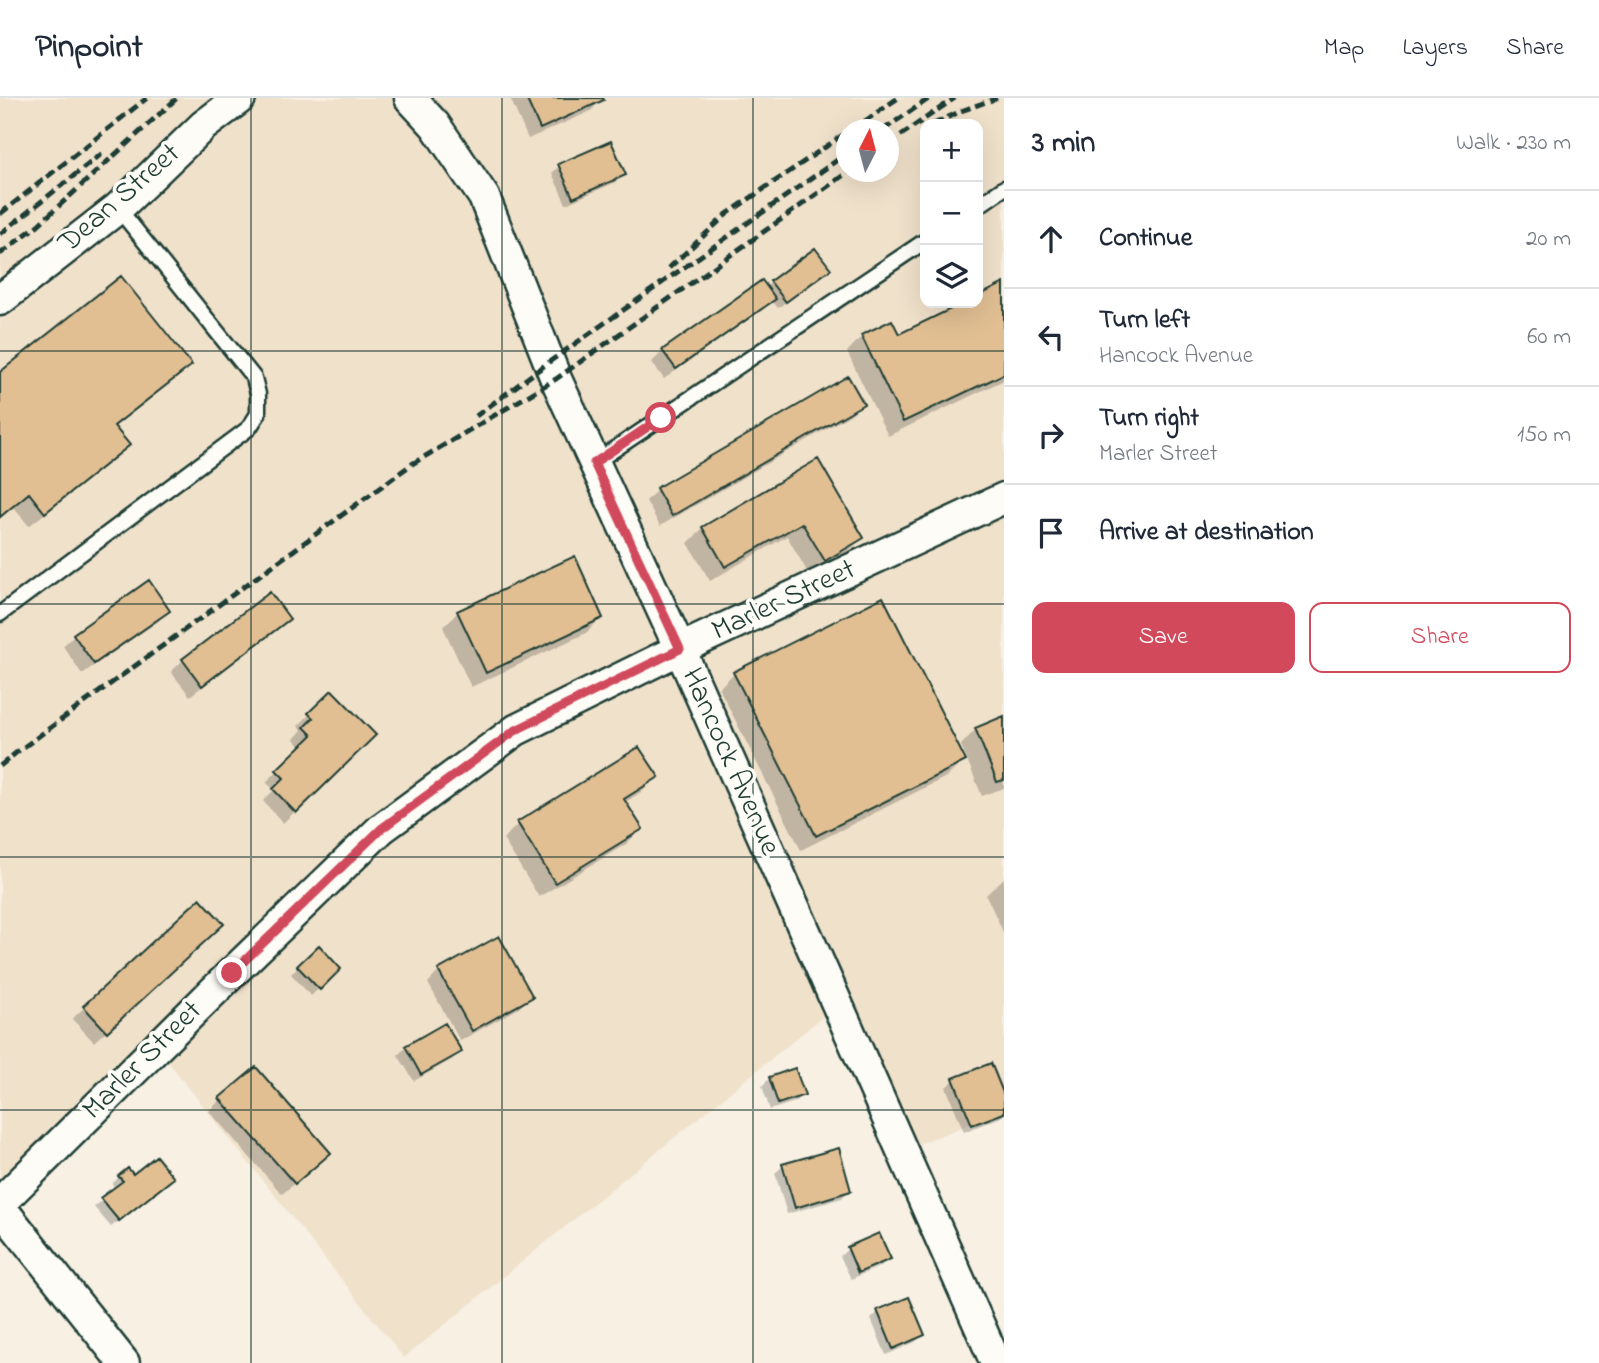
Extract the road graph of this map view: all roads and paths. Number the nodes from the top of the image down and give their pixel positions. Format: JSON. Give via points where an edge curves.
{"nodes":[{"id":1,"x":240,"y":98,"type":"edge"},
{"id":2,"x":410,"y":98,"type":"edge"},
{"id":3,"x":1004,"y":188,"type":"edge"},
{"id":4,"x":983,"y":203,"type":"edge"},
{"id":5,"x":118,"y":208,"type":"junction"},
{"id":6,"x":920,"y":244,"type":"edge"},
{"id":7,"x":0,"y":300,"type":"edge"},
{"id":8,"x":594,"y":463,"type":"junction"},
{"id":9,"x":1004,"y":498,"type":"edge"},
{"id":10,"x":0,"y":614,"type":"edge"},
{"id":11,"x":680,"y":649,"type":"junction"},
{"id":12,"x":0,"y":1205,"type":"edge"},
{"id":13,"x":124,"y":1363,"type":"edge"},
{"id":14,"x":996,"y":1363,"type":"edge"}],
"edges":[{"from":1,"to":5,"type":"street","name":"Dean Street","via":[[203,126]]},
{"from":2,"to":8,"type":"street","name":"Hancock Avenue","via":[[435,125],[485,197],[555,379]]},
{"from":3,"to":4,"type":"lane"},
{"from":5,"to":7,"type":"street","name":"Dean Street"},
{"from":5,"to":10,"type":"lane","via":[[254,378],[258,414],[249,428]]},
{"from":6,"to":8,"type":"lane"},
{"from":8,"to":11,"type":"street","name":"Hancock Avenue"},
{"from":9,"to":11,"type":"street","name":"Marler Street"},
{"from":11,"to":12,"type":"street","name":"Marler Street","via":[[516,730],[381,829]]},
{"from":11,"to":14,"type":"street","name":"Hancock Avenue"},
{"from":12,"to":13,"type":"street"}]}
